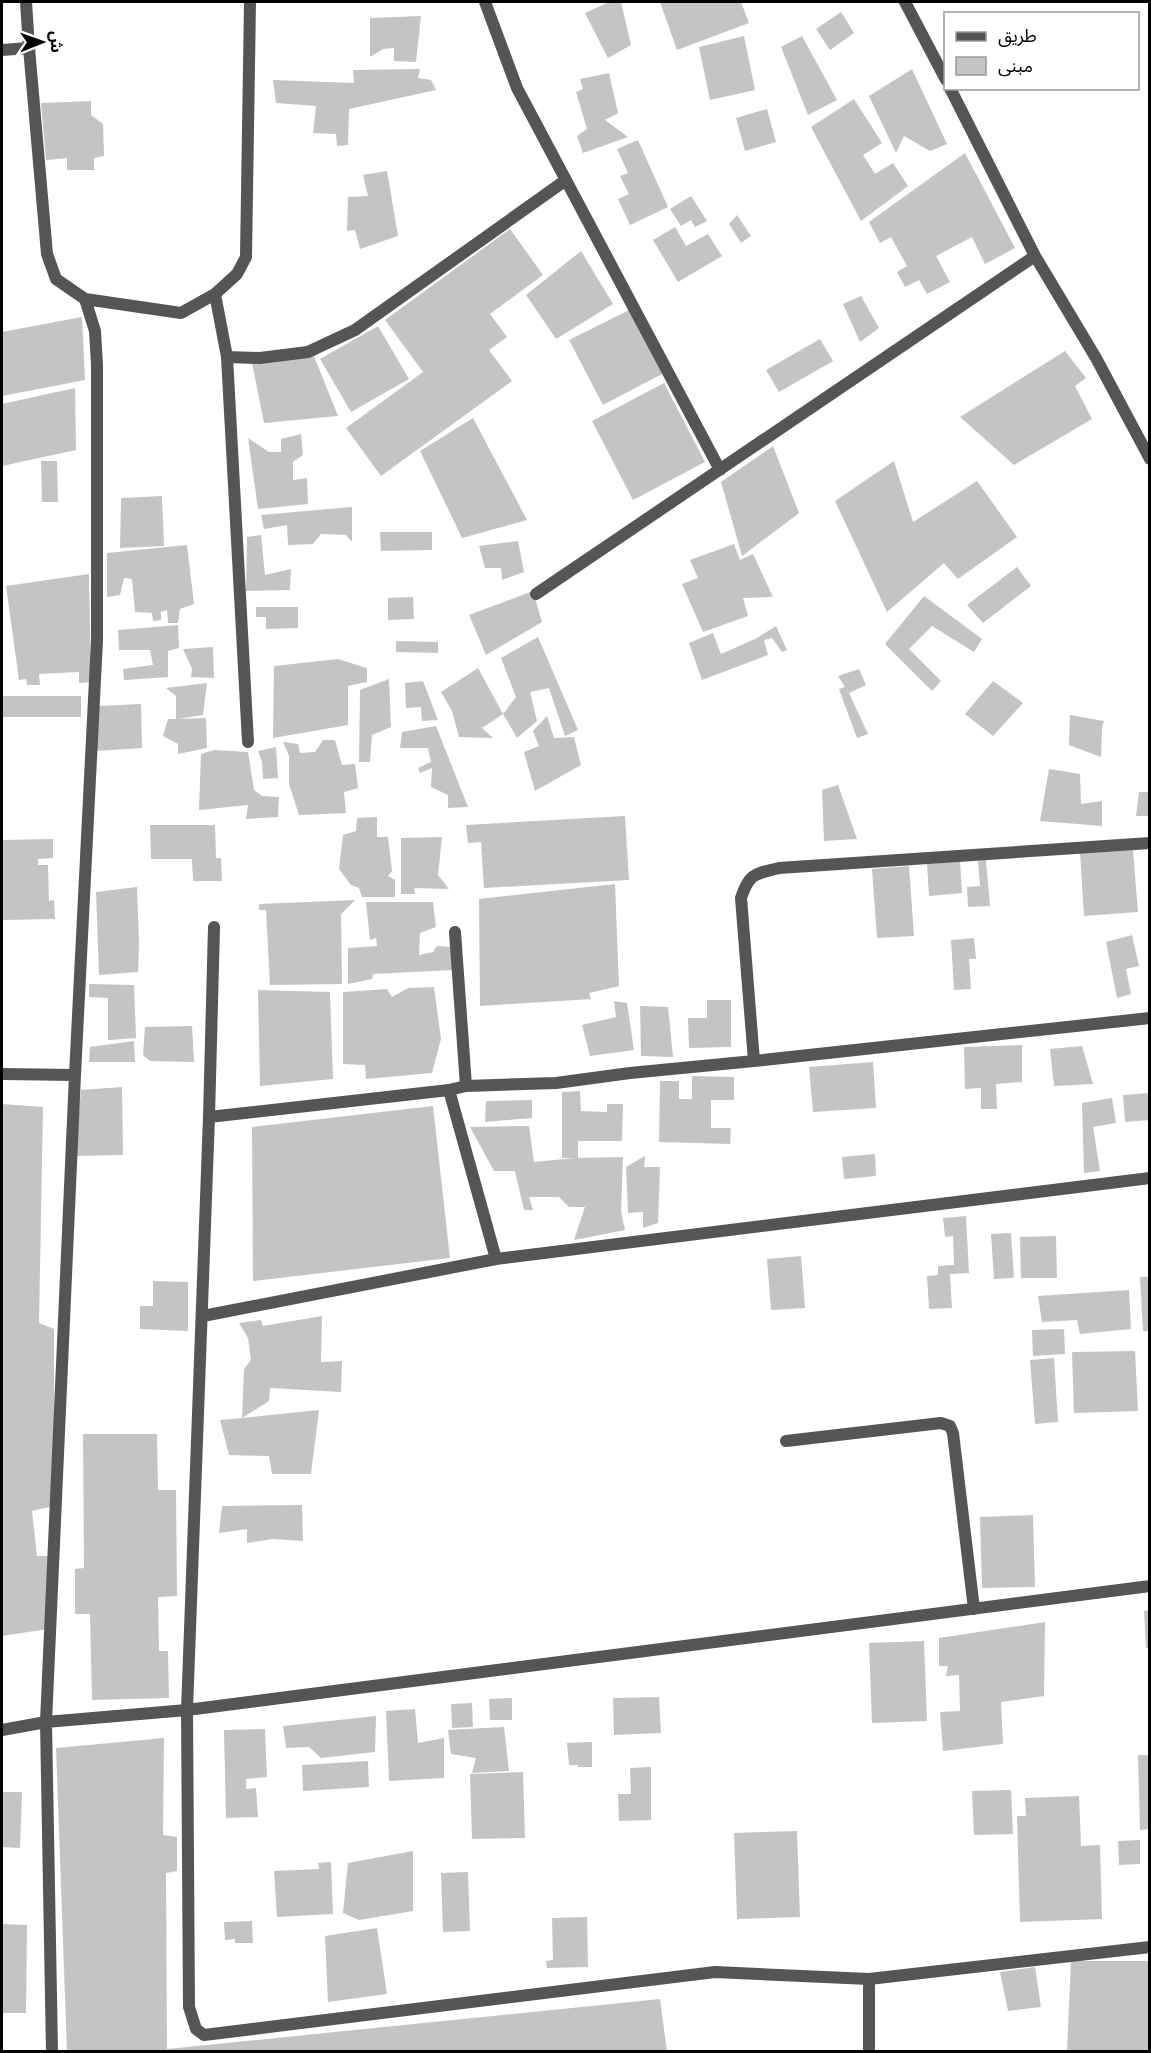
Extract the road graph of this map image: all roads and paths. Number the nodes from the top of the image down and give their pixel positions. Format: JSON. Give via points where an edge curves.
{"nodes":[{"id":1,"x":26,"y":2,"type":"edge"},
{"id":2,"x":250,"y":2,"type":"edge"},
{"id":3,"x":485,"y":2,"type":"edge"},
{"id":4,"x":905,"y":2,"type":"edge"},
{"id":5,"x":29,"y":48,"type":"junction"},
{"id":6,"x":2,"y":50,"type":"edge"},
{"id":7,"x":944,"y":78,"type":"edge"},
{"id":8,"x":951,"y":90,"type":"edge"},
{"id":9,"x":566,"y":180,"type":"junction"},
{"id":10,"x":1035,"y":256,"type":"junction"},
{"id":11,"x":215,"y":294,"type":"junction"},
{"id":12,"x":84,"y":299,"type":"junction"},
{"id":13,"x":227,"y":357,"type":"junction"},
{"id":14,"x":1149,"y":459,"type":"edge"},
{"id":15,"x":720,"y":470,"type":"junction"},
{"id":16,"x":536,"y":594,"type":"dead end"},
{"id":17,"x":248,"y":742,"type":"dead end"},
{"id":18,"x":1149,"y":843,"type":"edge"},
{"id":19,"x":214,"y":927,"type":"dead end"},
{"id":20,"x":455,"y":932,"type":"dead end"},
{"id":21,"x":1149,"y":1018,"type":"edge"},
{"id":22,"x":754,"y":1061,"type":"junction"},
{"id":23,"x":2,"y":1074,"type":"edge"},
{"id":24,"x":75,"y":1075,"type":"junction"},
{"id":25,"x":466,"y":1086,"type":"junction"},
{"id":26,"x":449,"y":1090,"type":"junction"},
{"id":27,"x":209,"y":1117,"type":"junction"},
{"id":28,"x":1149,"y":1178,"type":"edge"},
{"id":29,"x":496,"y":1259,"type":"junction"},
{"id":30,"x":203,"y":1316,"type":"junction"},
{"id":31,"x":786,"y":1442,"type":"dead end"},
{"id":32,"x":1149,"y":1586,"type":"edge"},
{"id":33,"x":974,"y":1609,"type":"junction"},
{"id":34,"x":187,"y":1710,"type":"junction"},
{"id":35,"x":46,"y":1722,"type":"junction"},
{"id":36,"x":2,"y":1730,"type":"edge"},
{"id":37,"x":1149,"y":1947,"type":"edge"},
{"id":38,"x":869,"y":1979,"type":"junction"},
{"id":39,"x":52,"y":2052,"type":"edge"},
{"id":40,"x":869,"y":2052,"type":"edge"}],
"edges":[{"from":1,"to":5,"type":"street"},
{"from":2,"to":11,"type":"street","via":[[246,257],[237,274]]},
{"from":3,"to":9,"type":"street","via":[[517,88]]},
{"from":4,"to":7,"type":"street"},
{"from":5,"to":6,"type":"street"},
{"from":5,"to":12,"type":"street","via":[[47,254],[56,279]]},
{"from":8,"to":10,"type":"street"},
{"from":9,"to":13,"type":"street","via":[[355,330],[308,352],[260,358]]},
{"from":9,"to":15,"type":"street"},
{"from":10,"to":14,"type":"street","via":[[1096,358]]},
{"from":10,"to":15,"type":"street"},
{"from":11,"to":12,"type":"street","via":[[181,313]]},
{"from":11,"to":13,"type":"street"},
{"from":12,"to":24,"type":"street","via":[[95,331],[97,365],[98,640]]},
{"from":13,"to":17,"type":"street"},
{"from":15,"to":16,"type":"street"},
{"from":18,"to":22,"type":"street","via":[[779,868],[757,874],[747,881],[741,898]]},
{"from":19,"to":27,"type":"street"},
{"from":20,"to":25,"type":"street"},
{"from":21,"to":22,"type":"street"},
{"from":22,"to":25,"type":"street","via":[[556,1083]]},
{"from":23,"to":24,"type":"street"},
{"from":24,"to":35,"type":"street"},
{"from":25,"to":26,"type":"street"},
{"from":26,"to":27,"type":"street"},
{"from":26,"to":29,"type":"street"},
{"from":27,"to":30,"type":"street"},
{"from":28,"to":29,"type":"street"},
{"from":29,"to":30,"type":"street"},
{"from":30,"to":34,"type":"street"},
{"from":31,"to":33,"type":"street","via":[[941,1423],[950,1426]]},
{"from":32,"to":33,"type":"street"},
{"from":33,"to":34,"type":"street"},
{"from":34,"to":35,"type":"street"},
{"from":34,"to":38,"type":"street","via":[[189,2007],[196,2029],[204,2036],[715,1972]]},
{"from":35,"to":36,"type":"street"},
{"from":35,"to":39,"type":"street"},
{"from":37,"to":38,"type":"street"},
{"from":38,"to":40,"type":"street"}]}
